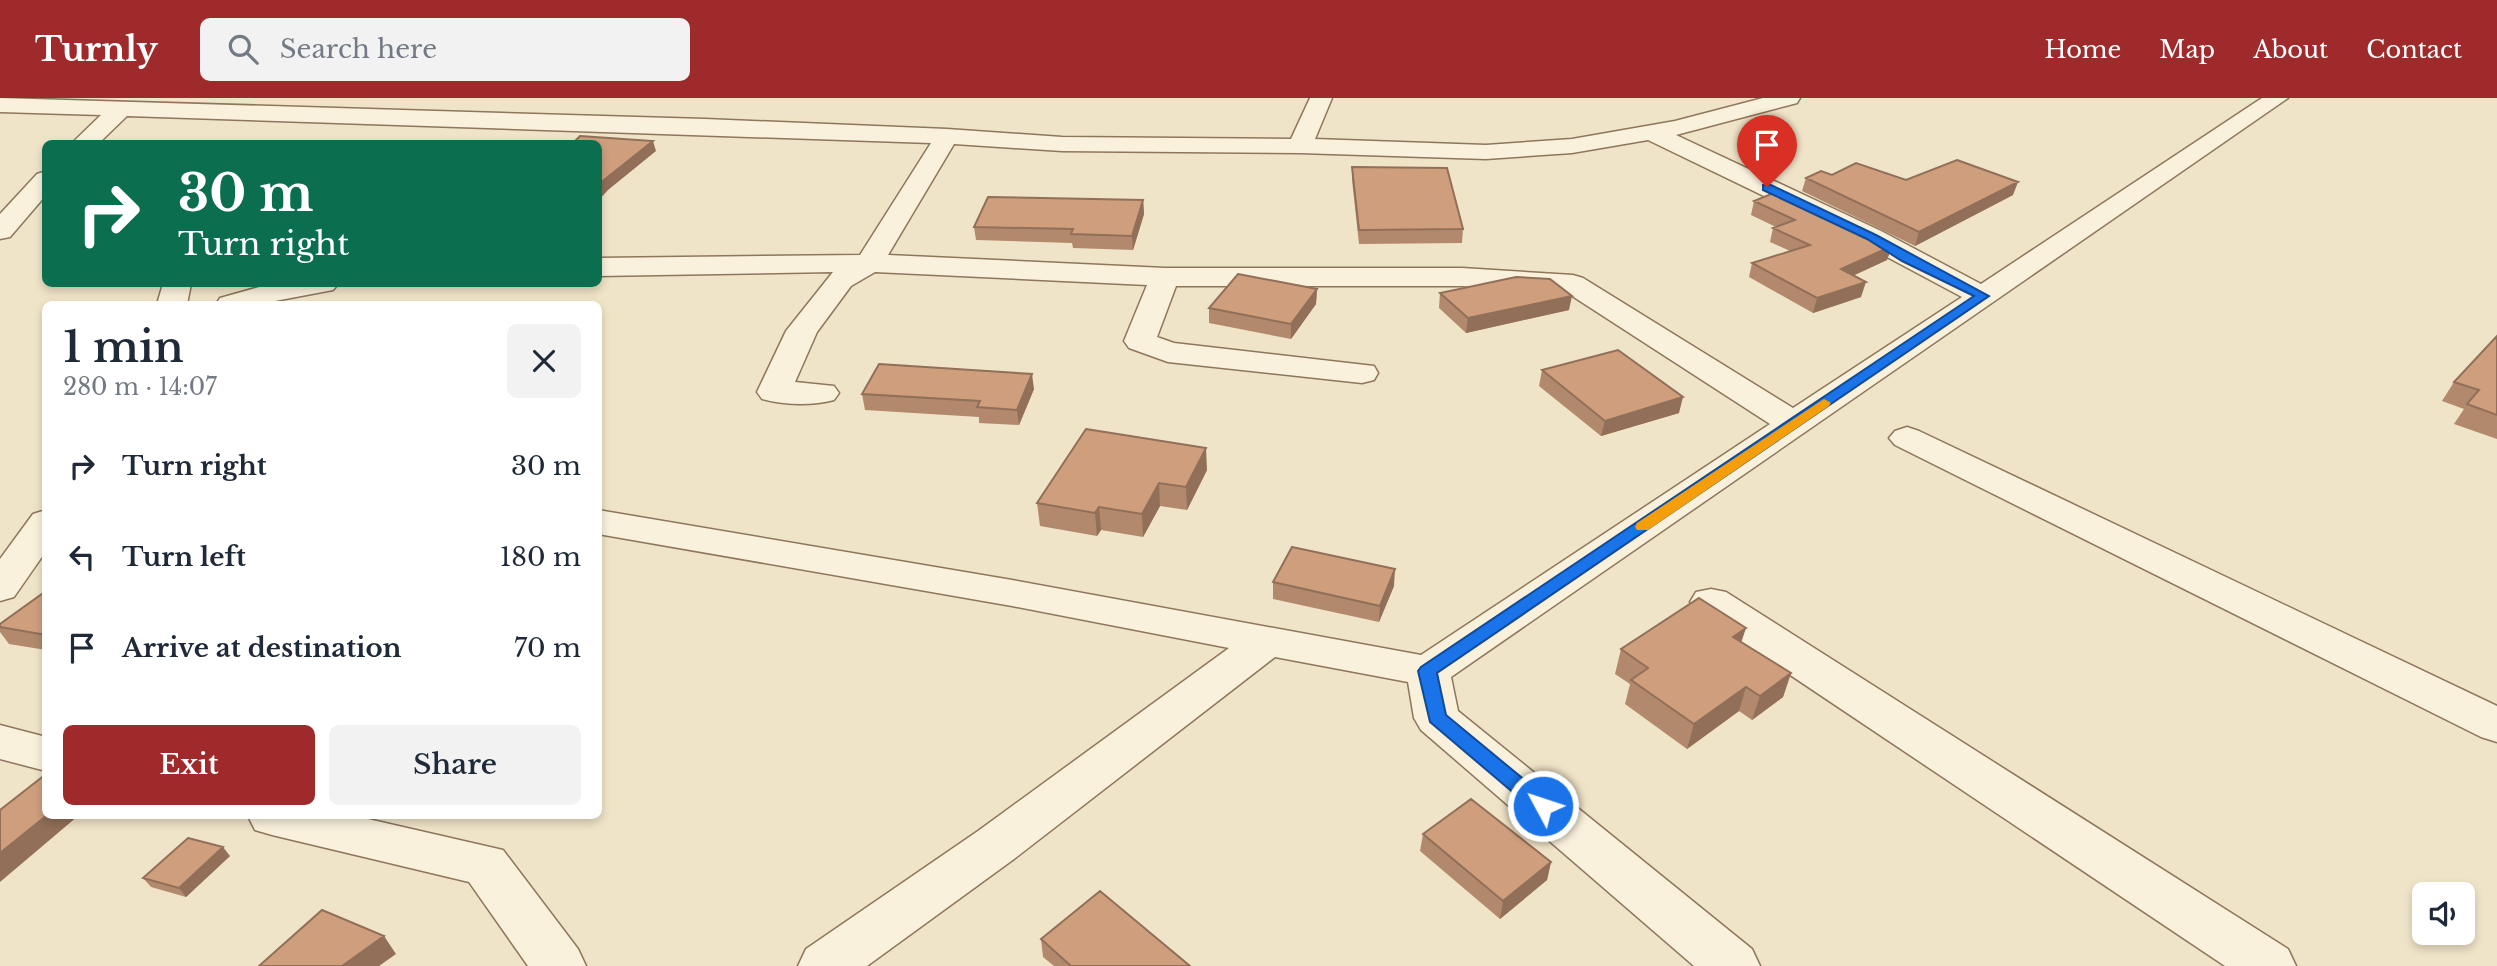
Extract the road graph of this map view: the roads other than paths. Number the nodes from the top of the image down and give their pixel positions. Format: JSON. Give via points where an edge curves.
{"nodes":[{"id":1,"x":523,"y":98,"type":"edge"},
{"id":2,"x":1321,"y":98,"type":"edge"},
{"id":3,"x":1788,"y":98,"type":"edge"},
{"id":4,"x":2277,"y":98,"type":"edge"},
{"id":5,"x":202,"y":104,"type":"edge"},
{"id":6,"x":0,"y":105,"type":"edge"},
{"id":7,"x":121,"y":109,"type":"junction"},
{"id":8,"x":489,"y":122,"type":"junction"},
{"id":9,"x":1650,"y":132,"type":"junction"},
{"id":10,"x":947,"y":136,"type":"junction"},
{"id":11,"x":87,"y":140,"type":"edge"},
{"id":12,"x":1300,"y":146,"type":"junction"},
{"id":13,"x":42,"y":184,"type":"edge"},
{"id":14,"x":0,"y":231,"type":"edge"},
{"id":15,"x":869,"y":263,"type":"junction"},
{"id":16,"x":602,"y":267,"type":"edge"},
{"id":17,"x":1165,"y":277,"type":"junction"},
{"id":18,"x":304,"y":287,"type":"edge"},
{"id":19,"x":1983,"y":296,"type":"junction"},
{"id":20,"x":240,"y":301,"type":"edge"},
{"id":21,"x":1362,"y":373,"type":"dead end"},
{"id":22,"x":822,"y":393,"type":"dead end"},
{"id":23,"x":1794,"y":424,"type":"junction"},
{"id":24,"x":1907,"y":438,"type":"dead end"},
{"id":25,"x":602,"y":523,"type":"edge"},
{"id":26,"x":24,"y":541,"type":"edge"},
{"id":27,"x":0,"y":588,"type":"edge"},
{"id":28,"x":1711,"y":602,"type":"edge"},
{"id":29,"x":1268,"y":641,"type":"junction"},
{"id":30,"x":1427,"y":671,"type":"junction"},
{"id":31,"x":2497,"y":725,"type":"edge"},
{"id":32,"x":0,"y":742,"type":"edge"},
{"id":33,"x":42,"y":753,"type":"edge"},
{"id":34,"x":285,"y":819,"type":"edge"},
{"id":35,"x":559,"y":966,"type":"edge"},
{"id":36,"x":825,"y":966,"type":"edge"},
{"id":37,"x":1733,"y":966,"type":"edge"},
{"id":38,"x":2269,"y":966,"type":"edge"}],
"edges":[{"from":1,"to":8,"type":"street"},
{"from":2,"to":12,"type":"street"},
{"from":3,"to":9,"type":"street"},
{"from":4,"to":19,"type":"street"},
{"from":5,"to":7,"type":"street"},
{"from":5,"to":8,"type":"street","via":[[256,123]]},
{"from":6,"to":7,"type":"street"},
{"from":7,"to":11,"type":"street"},
{"from":8,"to":10,"type":"street"},
{"from":9,"to":12,"type":"street","via":[[1572,146],[1486,152]]},
{"from":9,"to":19,"type":"street"},
{"from":10,"to":12,"type":"street","via":[[1062,144]]},
{"from":10,"to":15,"type":"street"},
{"from":13,"to":14,"type":"street"},
{"from":15,"to":16,"type":"street"},
{"from":15,"to":17,"type":"street"},
{"from":15,"to":22,"type":"street","via":[[841,280],[802,331],[774,392]]},
{"from":17,"to":21,"type":"street","via":[[1140,341],[1168,352]]},
{"from":17,"to":23,"type":"street","via":[[1462,277],[1573,284]]},
{"from":18,"to":20,"type":"street"},
{"from":19,"to":23,"type":"street"},
{"from":23,"to":30,"type":"street"},
{"from":24,"to":31,"type":"street"},
{"from":25,"to":29,"type":"street"},
{"from":26,"to":27,"type":"street"},
{"from":28,"to":38,"type":"street"},
{"from":29,"to":30,"type":"street"},
{"from":29,"to":36,"type":"street","via":[[996,845]]},
{"from":30,"to":37,"type":"street","via":[[1437,718]]},
{"from":32,"to":33,"type":"street"},
{"from":34,"to":35,"type":"street","via":[[485,865]]}]}
